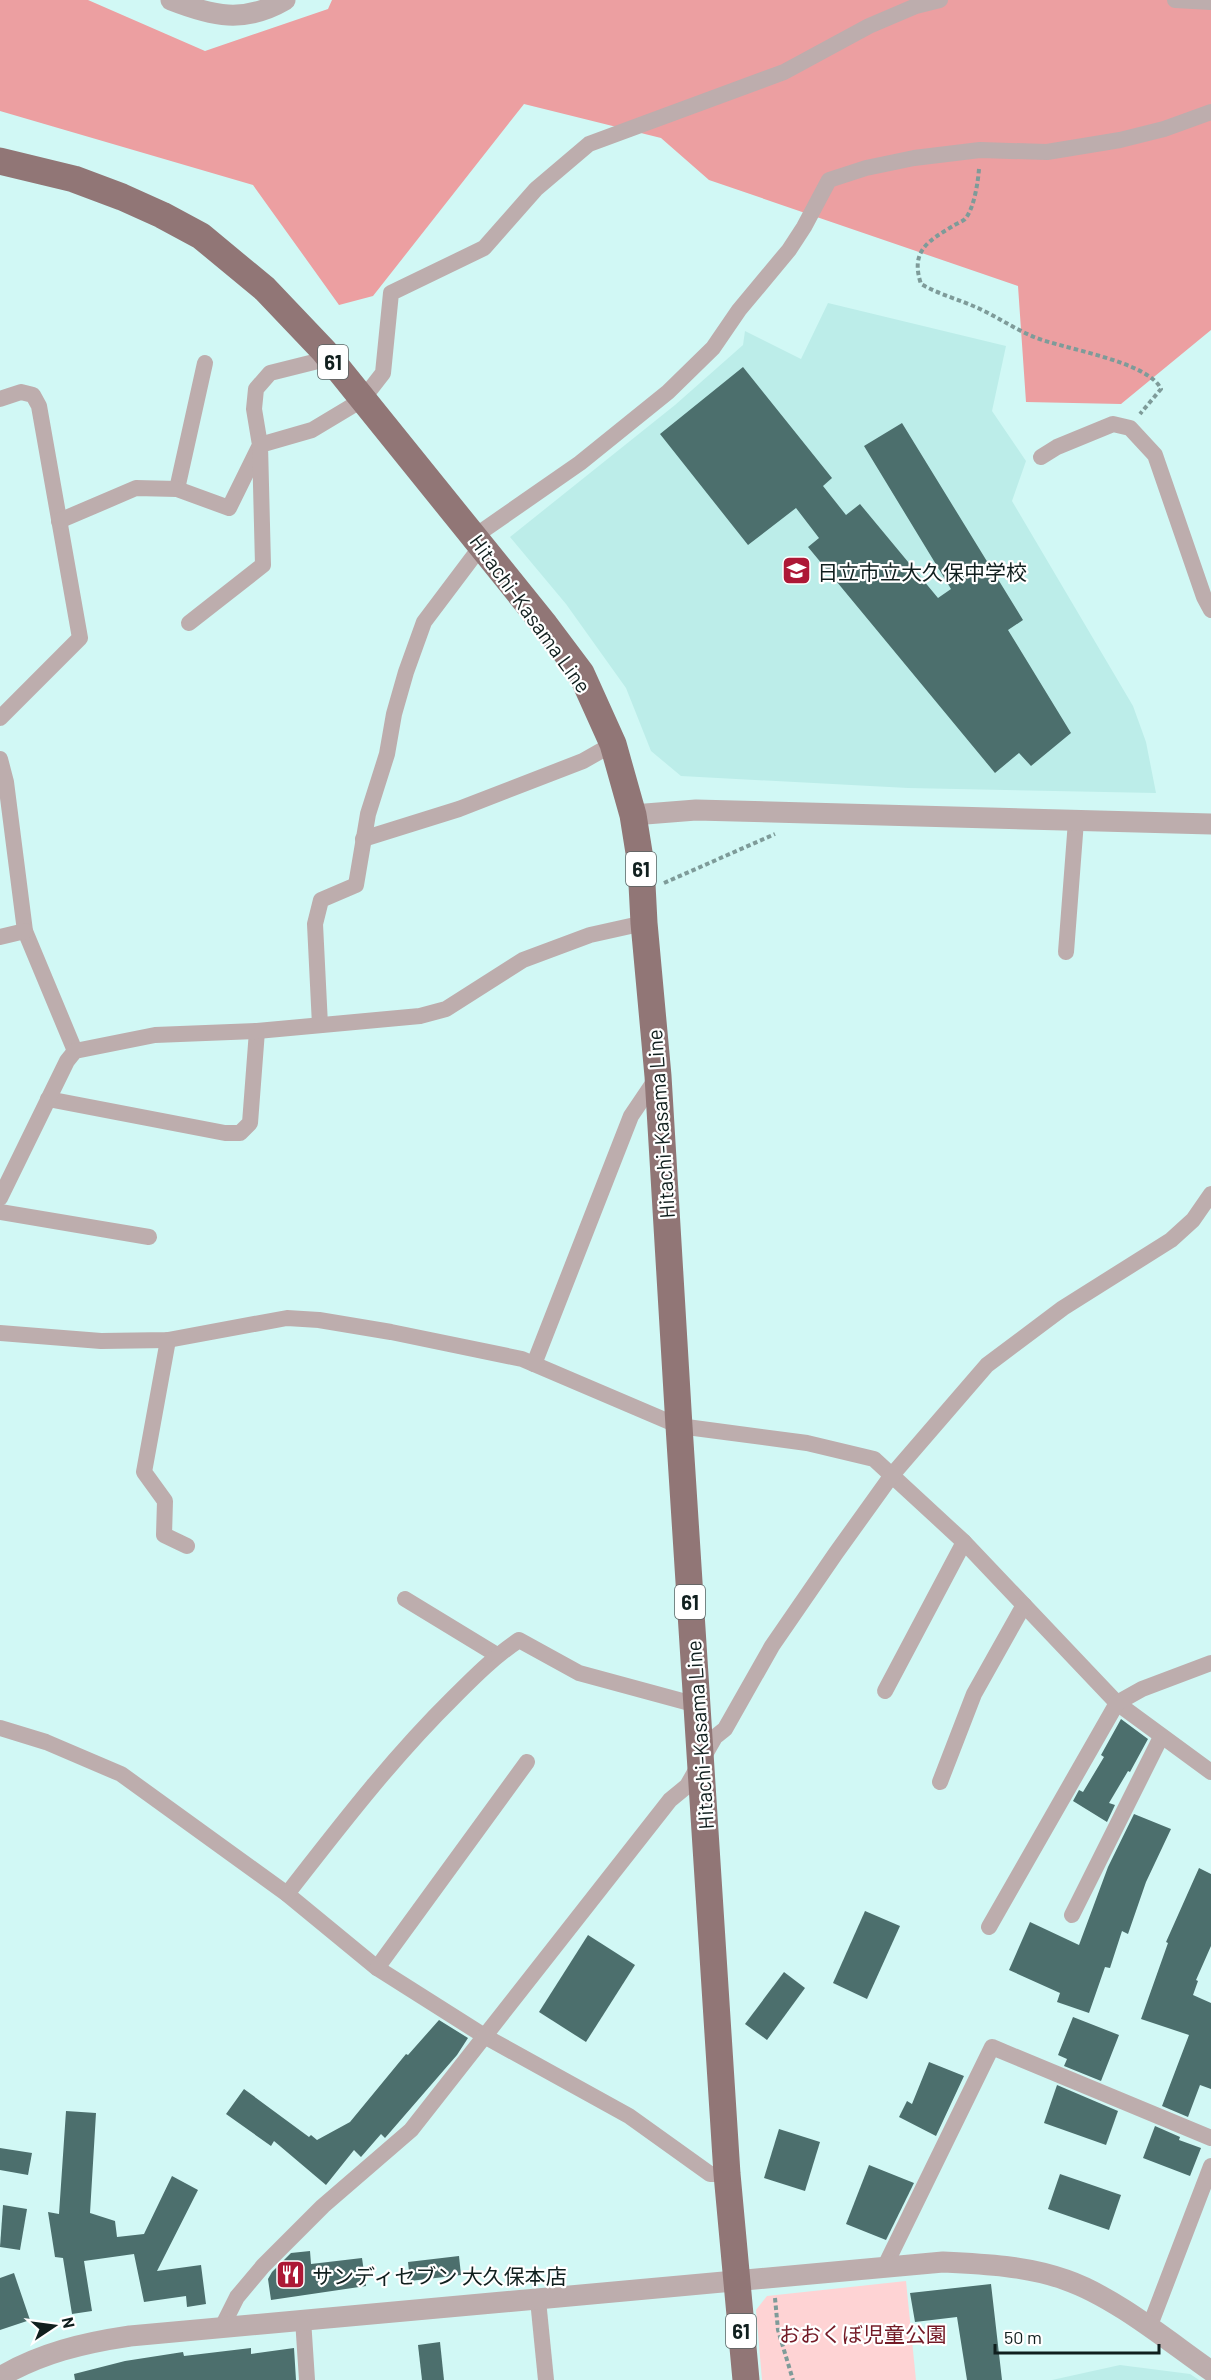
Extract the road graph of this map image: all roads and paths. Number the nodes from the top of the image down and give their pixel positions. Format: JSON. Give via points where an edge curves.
{"nodes":[{"id":1,"x":171,"y":0,"type":"edge"},
{"id":2,"x":285,"y":0,"type":"edge"},
{"id":3,"x":940,"y":0,"type":"edge"},
{"id":4,"x":1175,"y":0,"type":"edge"},
{"id":5,"x":1211,"y":2,"type":"edge"},
{"id":6,"x":1211,"y":112,"type":"edge"},
{"id":7,"x":980,"y":150,"type":"junction"},
{"id":8,"x":0,"y":161,"type":"edge"},
{"id":9,"x":330,"y":358,"type":"junction"},
{"id":10,"x":205,"y":363,"type":"dead end"},
{"id":11,"x":0,"y":399,"type":"edge"},
{"id":12,"x":362,"y":400,"type":"junction"},
{"id":13,"x":1130,"y":428,"type":"junction"},
{"id":14,"x":260,"y":445,"type":"junction"},
{"id":15,"x":1041,"y":457,"type":"dead end"},
{"id":16,"x":177,"y":489,"type":"junction"},
{"id":17,"x":59,"y":521,"type":"junction"},
{"id":18,"x":479,"y":540,"type":"junction"},
{"id":19,"x":1211,"y":610,"type":"edge"},
{"id":20,"x":189,"y":623,"type":"dead end"},
{"id":21,"x":0,"y":718,"type":"edge"},
{"id":22,"x":614,"y":744,"type":"junction"},
{"id":23,"x":0,"y":759,"type":"edge"},
{"id":24,"x":633,"y":815,"type":"junction"},
{"id":25,"x":1076,"y":821,"type":"junction"},
{"id":26,"x":1211,"y":824,"type":"edge"},
{"id":27,"x":779,"y":832,"type":"dead end"},
{"id":28,"x":363,"y":839,"type":"junction"},
{"id":29,"x":658,"y":886,"type":"dead end"},
{"id":30,"x":644,"y":923,"type":"junction"},
{"id":31,"x":26,"y":931,"type":"junction"},
{"id":32,"x":0,"y":937,"type":"edge"},
{"id":33,"x":1066,"y":952,"type":"dead end"},
{"id":34,"x":320,"y":1025,"type":"junction"},
{"id":35,"x":257,"y":1031,"type":"junction"},
{"id":36,"x":75,"y":1051,"type":"junction"},
{"id":37,"x":658,"y":1076,"type":"junction"},
{"id":38,"x":48,"y":1099,"type":"junction"},
{"id":39,"x":1211,"y":1194,"type":"edge"},
{"id":40,"x":0,"y":1198,"type":"edge"},
{"id":41,"x":0,"y":1212,"type":"edge"},
{"id":42,"x":149,"y":1238,"type":"dead end"},
{"id":43,"x":0,"y":1333,"type":"edge"},
{"id":44,"x":168,"y":1340,"type":"junction"},
{"id":45,"x":534,"y":1364,"type":"junction"},
{"id":46,"x":679,"y":1426,"type":"junction"},
{"id":47,"x":892,"y":1475,"type":"junction"},
{"id":48,"x":964,"y":1542,"type":"junction"},
{"id":49,"x":187,"y":1546,"type":"dead end"},
{"id":50,"x":405,"y":1599,"type":"dead end"},
{"id":51,"x":1024,"y":1605,"type":"junction"},
{"id":52,"x":497,"y":1655,"type":"junction"},
{"id":53,"x":1211,"y":1663,"type":"edge"},
{"id":54,"x":885,"y":1691,"type":"dead end"},
{"id":55,"x":1117,"y":1703,"type":"junction"},
{"id":56,"x":697,"y":1705,"type":"junction"},
{"id":57,"x":0,"y":1728,"type":"edge"},
{"id":58,"x":1161,"y":1737,"type":"junction"},
{"id":59,"x":527,"y":1762,"type":"dead end"},
{"id":60,"x":701,"y":1764,"type":"junction"},
{"id":61,"x":1211,"y":1772,"type":"edge"},
{"id":62,"x":940,"y":1782,"type":"dead end"},
{"id":63,"x":287,"y":1894,"type":"junction"},
{"id":64,"x":1072,"y":1915,"type":"dead end"},
{"id":65,"x":989,"y":1928,"type":"dead end"},
{"id":66,"x":377,"y":1968,"type":"junction"},
{"id":67,"x":486,"y":2037,"type":"junction"},
{"id":68,"x":1211,"y":2138,"type":"edge"},
{"id":69,"x":1211,"y":2166,"type":"edge"},
{"id":70,"x":728,"y":2174,"type":"junction"},
{"id":71,"x":885,"y":2266,"type":"junction"},
{"id":72,"x":737,"y":2282,"type":"junction"},
{"id":73,"x":775,"y":2291,"type":"dead end"},
{"id":74,"x":538,"y":2300,"type":"junction"},
{"id":75,"x":303,"y":2319,"type":"junction"},
{"id":76,"x":222,"y":2327,"type":"junction"},
{"id":77,"x":1149,"y":2328,"type":"junction"},
{"id":78,"x":1211,"y":2371,"type":"edge"},
{"id":79,"x":0,"y":2377,"type":"edge"},
{"id":80,"x":308,"y":2380,"type":"edge"},
{"id":81,"x":546,"y":2380,"type":"edge"},
{"id":82,"x":746,"y":2380,"type":"edge"},
{"id":83,"x":793,"y":2380,"type":"edge"}],
"edges":[{"from":1,"to":2,"type":"street","via":[[205,13],[227,15],[251,13]]},
{"from":3,"to":12,"type":"street","via":[[869,26],[784,72],[589,144],[536,189],[484,248],[391,293],[382,373]]},
{"from":4,"to":5,"type":"street"},
{"from":6,"to":7,"type":"street","via":[[1120,140],[1047,152]]},
{"from":7,"to":13,"type":"path","via":[[978,186],[966,218],[925,244],[917,263],[921,284],[979,308],[1035,338],[1136,368],[1158,382],[1161,389]]},
{"from":7,"to":18,"type":"street","via":[[914,158],[829,180],[789,250],[713,348],[668,392]]},
{"from":8,"to":9,"type":"main road","name":"Hitachi-Kasama Line","number":"61","via":[[74,179],[122,196],[201,236],[265,289]]},
{"from":9,"to":12,"type":"main road","name":"Hitachi-Kasama Line","number":"61"},
{"from":9,"to":14,"type":"street","via":[[270,373],[256,389],[254,409]]},
{"from":10,"to":16,"type":"street"},
{"from":11,"to":17,"type":"street","via":[[21,393],[33,395],[36,401]]},
{"from":12,"to":14,"type":"street","via":[[312,430]]},
{"from":12,"to":18,"type":"main road","name":"Hitachi-Kasama Line","number":"61"},
{"from":13,"to":15,"type":"street","via":[[1113,424]]},
{"from":13,"to":19,"type":"street","via":[[1155,455]]},
{"from":14,"to":16,"type":"street","via":[[229,508]]},
{"from":14,"to":20,"type":"street","via":[[263,565]]},
{"from":16,"to":17,"type":"street","via":[[136,488]]},
{"from":17,"to":21,"type":"street","via":[[80,638]]},
{"from":18,"to":22,"type":"main road","name":"Hitachi-Kasama Line","number":"61","via":[[581,674]]},
{"from":18,"to":28,"type":"street","via":[[424,622],[403,682]]},
{"from":22,"to":24,"type":"main road","name":"Hitachi-Kasama Line","number":"61"},
{"from":22,"to":28,"type":"street","via":[[583,761],[480,801]]},
{"from":23,"to":31,"type":"street"},
{"from":24,"to":25,"type":"street","via":[[696,810]]},
{"from":24,"to":30,"type":"main road","name":"Hitachi-Kasama Line","number":"61"},
{"from":25,"to":26,"type":"street"},
{"from":25,"to":33,"type":"street"},
{"from":27,"to":29,"type":"path"},
{"from":28,"to":34,"type":"street","via":[[356,885],[321,900],[315,924]]},
{"from":30,"to":34,"type":"street","via":[[590,935],[523,960],[446,1009],[420,1016]]},
{"from":30,"to":37,"type":"main road","name":"Hitachi-Kasama Line","number":"61"},
{"from":31,"to":32,"type":"street"},
{"from":31,"to":36,"type":"street"},
{"from":34,"to":35,"type":"street"},
{"from":35,"to":36,"type":"street","via":[[155,1035]]},
{"from":35,"to":38,"type":"street","via":[[250,1123],[240,1133]]},
{"from":36,"to":38,"type":"street"},
{"from":37,"to":45,"type":"street","via":[[631,1116]]},
{"from":37,"to":46,"type":"main road","name":"Hitachi-Kasama Line","number":"61"},
{"from":38,"to":40,"type":"street"},
{"from":39,"to":47,"type":"street","via":[[1193,1220],[1171,1240],[1063,1308],[987,1365]]},
{"from":41,"to":42,"type":"street"},
{"from":43,"to":44,"type":"street","via":[[101,1341]]},
{"from":44,"to":45,"type":"street","via":[[287,1318],[319,1320]]},
{"from":44,"to":49,"type":"street","via":[[144,1472],[165,1501],[164,1535]]},
{"from":45,"to":46,"type":"street"},
{"from":46,"to":47,"type":"street","via":[[807,1443],[874,1459]]},
{"from":46,"to":56,"type":"main road","name":"Hitachi-Kasama Line","number":"61"},
{"from":47,"to":48,"type":"street"},
{"from":47,"to":60,"type":"street","via":[[772,1646]]},
{"from":48,"to":51,"type":"street"},
{"from":48,"to":54,"type":"street"},
{"from":50,"to":52,"type":"street"},
{"from":51,"to":55,"type":"street"},
{"from":51,"to":62,"type":"street","via":[[974,1694]]},
{"from":52,"to":56,"type":"street","via":[[519,1640],[579,1673]]},
{"from":52,"to":63,"type":"street","via":[[434,1716],[372,1786]]},
{"from":53,"to":55,"type":"street","via":[[1142,1689]]},
{"from":55,"to":58,"type":"street"},
{"from":55,"to":65,"type":"street"},
{"from":56,"to":60,"type":"main road","name":"Hitachi-Kasama Line","number":"61"},
{"from":57,"to":63,"type":"street","via":[[46,1742],[121,1774]]},
{"from":58,"to":61,"type":"street"},
{"from":58,"to":64,"type":"street"},
{"from":59,"to":66,"type":"street"},
{"from":60,"to":67,"type":"street"},
{"from":60,"to":70,"type":"main road","name":"Hitachi-Kasama Line","number":"61"},
{"from":63,"to":66,"type":"street"},
{"from":66,"to":67,"type":"street"},
{"from":67,"to":70,"type":"street","via":[[629,2116],[710,2174]]},
{"from":67,"to":76,"type":"street","via":[[411,2130],[263,2266],[237,2297]]},
{"from":68,"to":71,"type":"street","via":[[992,2048]]},
{"from":69,"to":77,"type":"street"},
{"from":70,"to":72,"type":"main road","name":"Hitachi-Kasama Line","number":"61"},
{"from":71,"to":72,"type":"street"},
{"from":71,"to":77,"type":"street","via":[[943,2262],[1026,2270],[1067,2280]]},
{"from":72,"to":74,"type":"street"},
{"from":72,"to":82,"type":"main road","name":"Hitachi-Kasama Line","number":"61"},
{"from":73,"to":83,"type":"path","via":[[777,2330]]},
{"from":74,"to":75,"type":"street"},
{"from":74,"to":81,"type":"street"},
{"from":75,"to":76,"type":"street"},
{"from":75,"to":80,"type":"street"},
{"from":76,"to":79,"type":"street","via":[[88,2342],[56,2350]]},
{"from":77,"to":78,"type":"street"}]}
